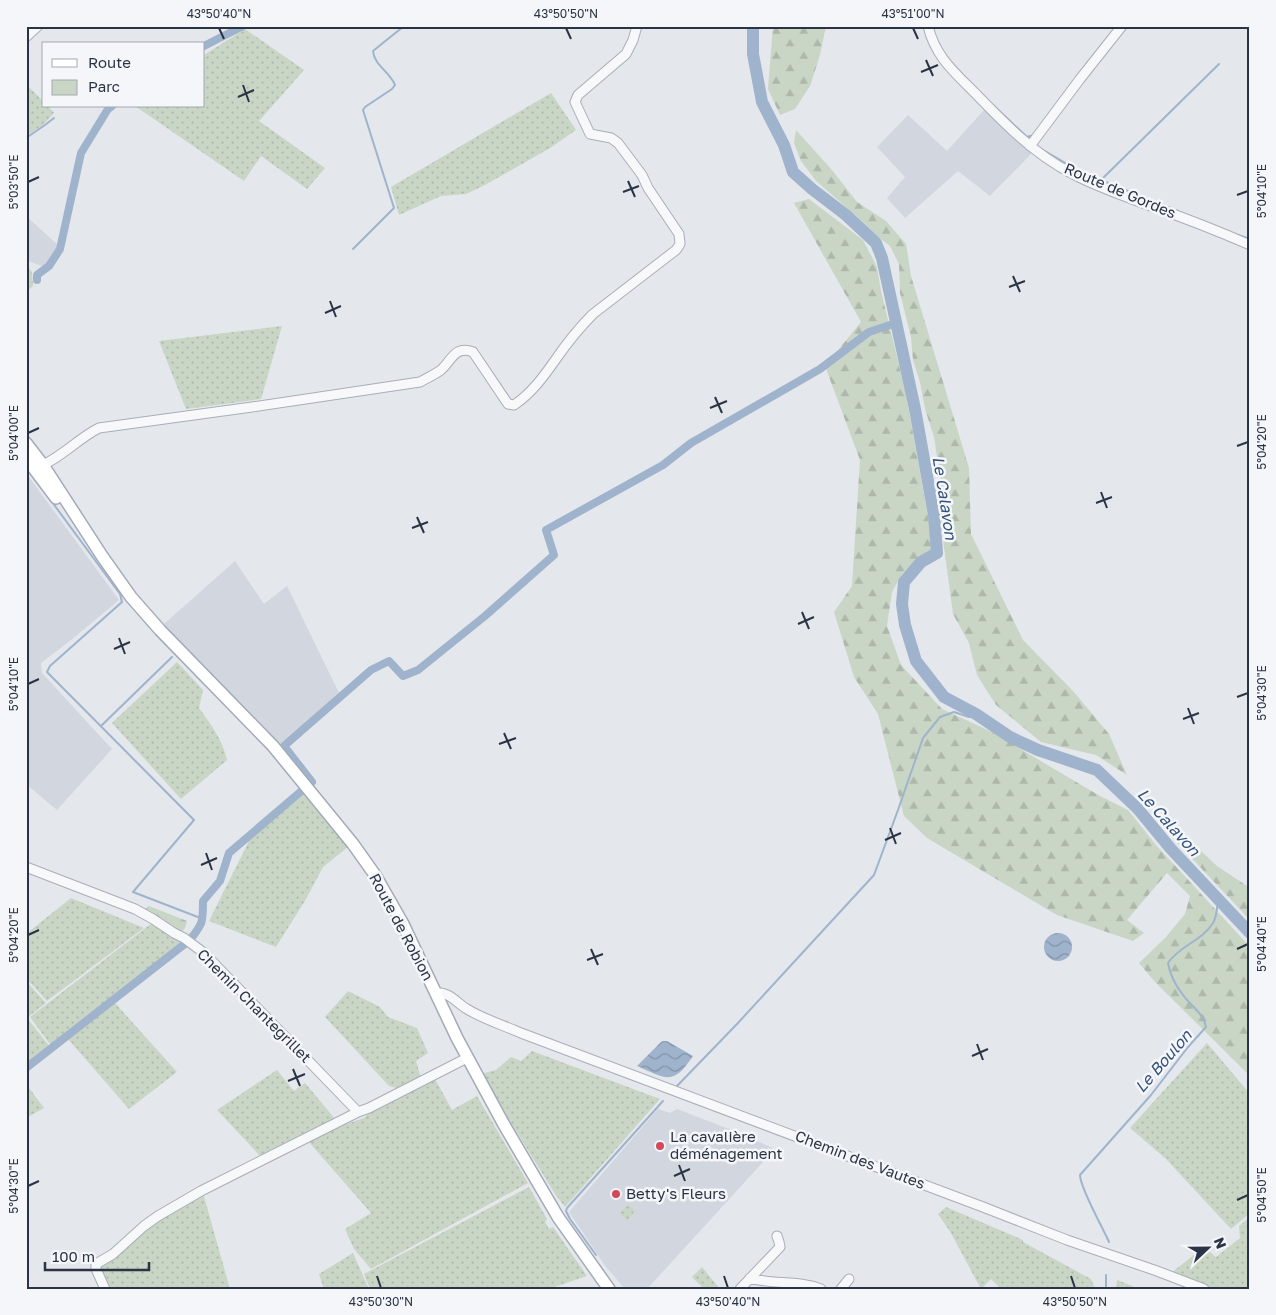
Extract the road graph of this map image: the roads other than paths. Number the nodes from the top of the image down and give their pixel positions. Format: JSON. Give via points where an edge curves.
{"nodes":[{"id":1,"x":38,"y":26,"type":"edge"},
{"id":2,"x":637,"y":26,"type":"edge"},
{"id":3,"x":928,"y":26,"type":"edge"},
{"id":4,"x":1122,"y":26,"type":"edge"},
{"id":5,"x":26,"y":37,"type":"edge"},
{"id":6,"x":1030,"y":146,"type":"junction"},
{"id":7,"x":1250,"y":246,"type":"edge"},
{"id":8,"x":26,"y":443,"type":"edge"},
{"id":9,"x":26,"y":452,"type":"edge"},
{"id":10,"x":26,"y":458,"type":"edge"},
{"id":11,"x":41,"y":467,"type":"junction"},
{"id":12,"x":102,"y":556,"type":"junction"},
{"id":13,"x":26,"y":867,"type":"edge"},
{"id":14,"x":436,"y":993,"type":"junction"},
{"id":15,"x":467,"y":1058,"type":"junction"},
{"id":16,"x":358,"y":1112,"type":"junction"},
{"id":17,"x":776,"y":1236,"type":"dead end"},
{"id":18,"x":750,"y":1278,"type":"junction"},
{"id":19,"x":849,"y":1279,"type":"dead end"},
{"id":20,"x":804,"y":1286,"type":"edge"},
{"id":21,"x":105,"y":1289,"type":"edge"},
{"id":22,"x":609,"y":1289,"type":"edge"},
{"id":23,"x":740,"y":1289,"type":"edge"},
{"id":24,"x":821,"y":1289,"type":"edge"},
{"id":25,"x":841,"y":1289,"type":"edge"},
{"id":26,"x":1204,"y":1289,"type":"edge"}],
"edges":[{"from":1,"to":5,"type":"street"},
{"from":2,"to":11,"type":"street","via":[[626,54],[578,95],[575,102],[590,134],[611,138],[618,143],[642,175],[679,234],[680,244],[593,314],[521,400],[514,405],[508,404],[472,352],[460,350],[441,369],[420,382],[99,428]]},
{"from":3,"to":6,"type":"street","name":"Route de Gordes","via":[[936,50],[947,65]]},
{"from":4,"to":6,"type":"street"},
{"from":6,"to":7,"type":"street","name":"Route de Gordes","via":[[1082,178]]},
{"from":8,"to":11,"type":"main road","name":"Route de Robion"},
{"from":9,"to":11,"type":"street"},
{"from":10,"to":12,"type":"main road","name":"Route de Robion"},
{"from":11,"to":12,"type":"main road","name":"Route de Robion"},
{"from":12,"to":14,"type":"main road","name":"Route de Robion","via":[[144,612],[273,746],[353,844],[390,900]]},
{"from":13,"to":16,"type":"street","name":"Chemin Chantegrillet","via":[[135,909],[184,938],[204,953]]},
{"from":14,"to":15,"type":"main road","name":"Route de Robion"},
{"from":14,"to":26,"type":"street","name":"Chemin des Vautes","via":[[442,992],[488,1020],[521,1033]]},
{"from":15,"to":16,"type":"street"},
{"from":15,"to":22,"type":"main road","name":"Route de Robion","via":[[558,1217]]},
{"from":16,"to":21,"type":"street","via":[[158,1216],[96,1264]]},
{"from":17,"to":18,"type":"street","via":[[780,1247]]},
{"from":18,"to":20,"type":"street"},
{"from":18,"to":23,"type":"street"},
{"from":19,"to":25,"type":"street"},
{"from":20,"to":24,"type":"street"}]}
